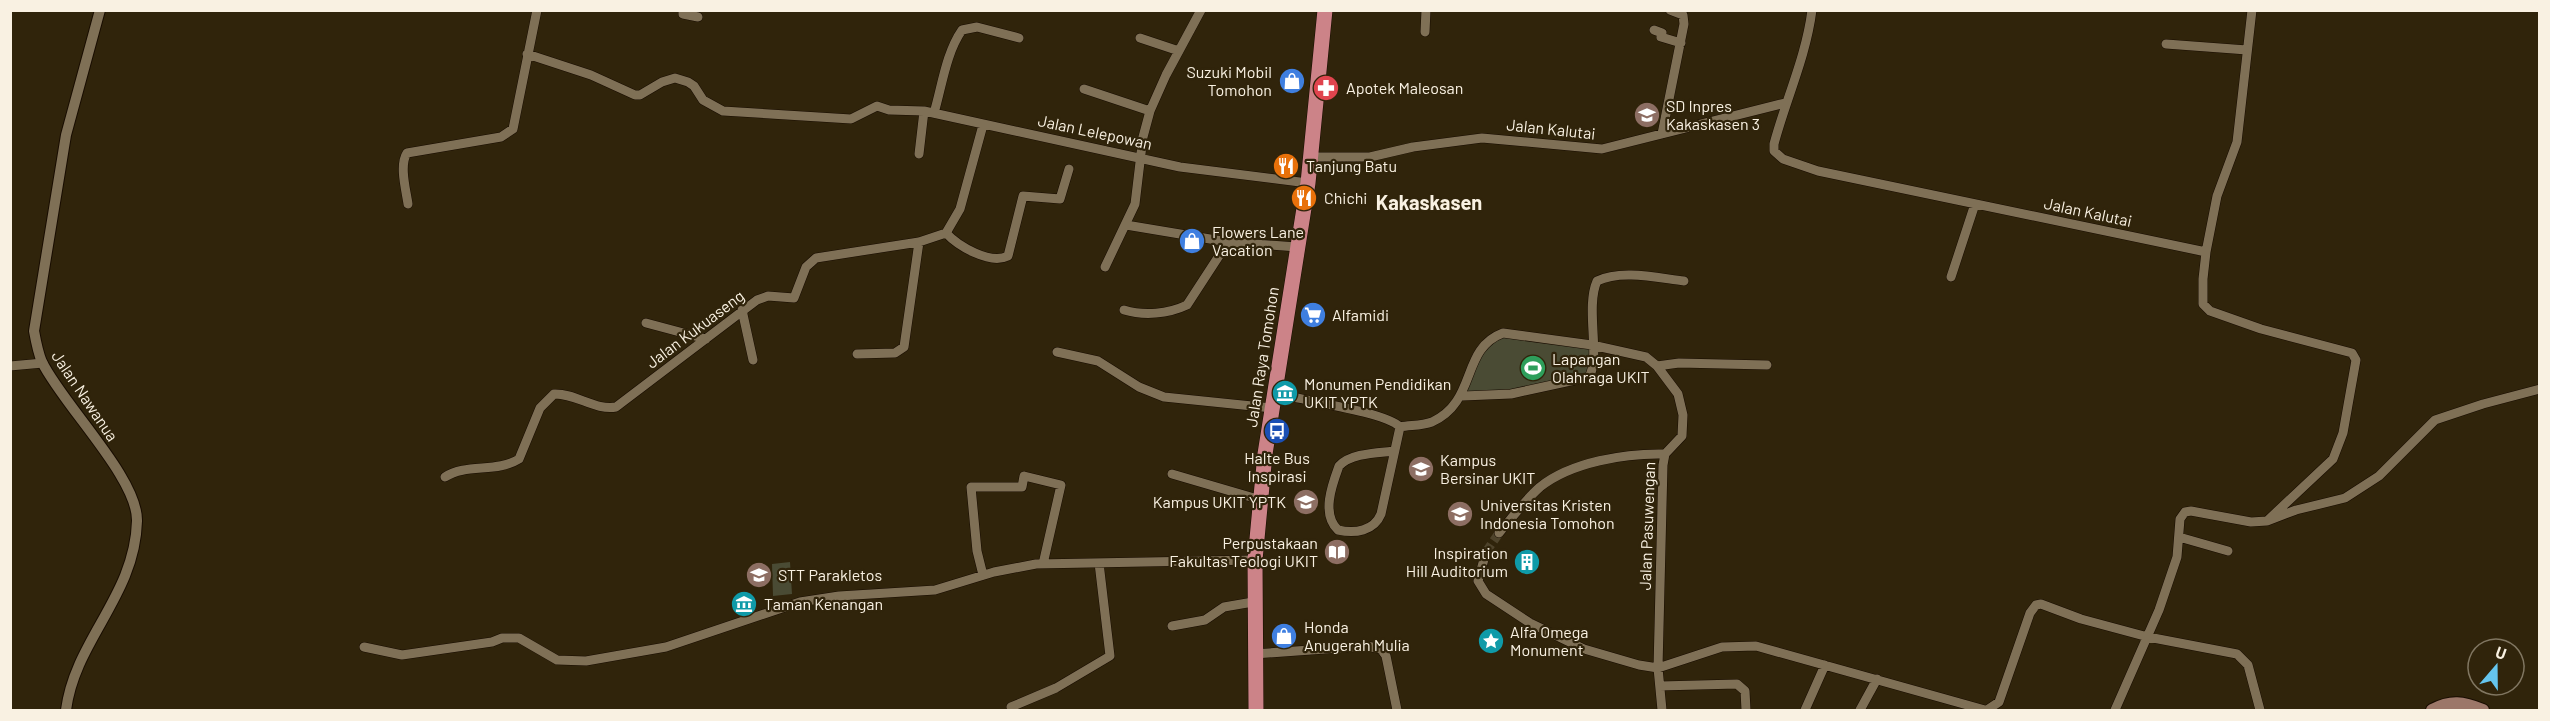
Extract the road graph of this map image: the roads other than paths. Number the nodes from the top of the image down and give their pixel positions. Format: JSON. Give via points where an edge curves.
{"nodes":[{"id":1,"x":100,"y":10,"type":"edge"},
{"id":2,"x":537,"y":10,"type":"edge"},
{"id":3,"x":683,"y":10,"type":"edge"},
{"id":4,"x":1201,"y":10,"type":"edge"},
{"id":5,"x":1325,"y":10,"type":"edge"},
{"id":6,"x":1426,"y":10,"type":"edge"},
{"id":7,"x":1670,"y":10,"type":"edge"},
{"id":8,"x":1812,"y":10,"type":"edge"},
{"id":9,"x":2252,"y":10,"type":"edge"},
{"id":10,"x":698,"y":17,"type":"dead end"},
{"id":11,"x":1654,"y":30,"type":"dead end"},
{"id":12,"x":1425,"y":32,"type":"dead end"},
{"id":13,"x":1019,"y":38,"type":"dead end"},
{"id":14,"x":1140,"y":38,"type":"dead end"},
{"id":15,"x":1681,"y":43,"type":"junction"},
{"id":16,"x":2166,"y":44,"type":"dead end"},
{"id":17,"x":2247,"y":50,"type":"junction"},
{"id":18,"x":1179,"y":51,"type":"junction"},
{"id":19,"x":527,"y":54,"type":"junction"},
{"id":20,"x":1084,"y":89,"type":"dead end"},
{"id":21,"x":1785,"y":103,"type":"junction"},
{"id":22,"x":924,"y":111,"type":"junction"},
{"id":23,"x":1150,"y":111,"type":"junction"},
{"id":24,"x":934,"y":113,"type":"junction"},
{"id":25,"x":983,"y":125,"type":"junction"},
{"id":26,"x":1662,"y":134,"type":"junction"},
{"id":27,"x":919,"y":154,"type":"dead end"},
{"id":28,"x":1141,"y":157,"type":"junction"},
{"id":29,"x":1310,"y":158,"type":"junction"},
{"id":30,"x":1069,"y":169,"type":"dead end"},
{"id":31,"x":1308,"y":183,"type":"junction"},
{"id":32,"x":408,"y":204,"type":"dead end"},
{"id":33,"x":1975,"y":204,"type":"junction"},
{"id":34,"x":1126,"y":225,"type":"junction"},
{"id":35,"x":946,"y":233,"type":"junction"},
{"id":36,"x":919,"y":242,"type":"junction"},
{"id":37,"x":1228,"y":242,"type":"junction"},
{"id":38,"x":1297,"y":248,"type":"junction"},
{"id":39,"x":2206,"y":252,"type":"junction"},
{"id":40,"x":1105,"y":267,"type":"dead end"},
{"id":41,"x":1952,"y":277,"type":"dead end"},
{"id":42,"x":1684,"y":280,"type":"dead end"},
{"id":43,"x":742,"y":310,"type":"junction"},
{"id":44,"x":1124,"y":310,"type":"dead end"},
{"id":45,"x":646,"y":323,"type":"dead end"},
{"id":46,"x":706,"y":339,"type":"junction"},
{"id":47,"x":1592,"y":345,"type":"junction"},
{"id":48,"x":1056,"y":352,"type":"dead end"},
{"id":49,"x":857,"y":354,"type":"dead end"},
{"id":50,"x":753,"y":360,"type":"dead end"},
{"id":51,"x":43,"y":363,"type":"junction"},
{"id":52,"x":1767,"y":365,"type":"dead end"},
{"id":53,"x":10,"y":366,"type":"edge"},
{"id":54,"x":1657,"y":366,"type":"junction"},
{"id":55,"x":2540,"y":389,"type":"edge"},
{"id":56,"x":1462,"y":396,"type":"junction"},
{"id":57,"x":1274,"y":401,"type":"junction"},
{"id":58,"x":1400,"y":428,"type":"junction"},
{"id":59,"x":1394,"y":451,"type":"junction"},
{"id":60,"x":1665,"y":454,"type":"junction"},
{"id":61,"x":1172,"y":474,"type":"dead end"},
{"id":62,"x":444,"y":477,"type":"dead end"},
{"id":63,"x":1261,"y":500,"type":"junction"},
{"id":64,"x":2267,"y":521,"type":"junction"},
{"id":65,"x":1499,"y":533,"type":"tunnel mouth"},
{"id":66,"x":2179,"y":537,"type":"junction"},
{"id":67,"x":2228,"y":551,"type":"dead end"},
{"id":68,"x":1486,"y":552,"type":"tunnel mouth"},
{"id":69,"x":1255,"y":560,"type":"junction"},
{"id":70,"x":1100,"y":563,"type":"junction"},
{"id":71,"x":1043,"y":564,"type":"junction"},
{"id":72,"x":983,"y":575,"type":"junction"},
{"id":73,"x":1253,"y":602,"type":"junction"},
{"id":74,"x":1172,"y":626,"type":"dead end"},
{"id":75,"x":2148,"y":637,"type":"junction"},
{"id":76,"x":364,"y":647,"type":"dead end"},
{"id":77,"x":1254,"y":654,"type":"junction"},
{"id":78,"x":1825,"y":665,"type":"junction"},
{"id":79,"x":1658,"y":668,"type":"junction"},
{"id":80,"x":1877,"y":679,"type":"junction"},
{"id":81,"x":1660,"y":686,"type":"junction"},
{"id":82,"x":1011,"y":707,"type":"dead end"},
{"id":83,"x":66,"y":711,"type":"edge"},
{"id":84,"x":1256,"y":711,"type":"edge"},
{"id":85,"x":1397,"y":711,"type":"edge"},
{"id":86,"x":1662,"y":711,"type":"edge"},
{"id":87,"x":1746,"y":711,"type":"edge"},
{"id":88,"x":1805,"y":711,"type":"edge"},
{"id":89,"x":1860,"y":711,"type":"edge"},
{"id":90,"x":1986,"y":711,"type":"edge"},
{"id":91,"x":2115,"y":711,"type":"edge"},
{"id":92,"x":2260,"y":711,"type":"edge"},
{"id":93,"x":2432,"y":711,"type":"edge"},
{"id":94,"x":2483,"y":711,"type":"edge"}],
"edges":[{"from":1,"to":51,"type":"street","name":"Jalan Nawanua","via":[[66,135],[37,309],[34,332]]},
{"from":2,"to":19,"type":"street"},
{"from":3,"to":10,"type":"street","via":[[683,14]]},
{"from":4,"to":18,"type":"street"},
{"from":5,"to":29,"type":"highway","name":"Jalan Raya Tomohon"},
{"from":6,"to":12,"type":"street"},
{"from":7,"to":15,"type":"street","via":[[1683,15]]},
{"from":8,"to":21,"type":"street","name":"Jalan Kalutai","via":[[1805,46]]},
{"from":9,"to":17,"type":"street"},
{"from":11,"to":15,"type":"street","via":[[1662,33],[1661,37]]},
{"from":13,"to":24,"type":"street","via":[[977,27],[962,30]]},
{"from":14,"to":18,"type":"street"},
{"from":15,"to":26,"type":"street"},
{"from":16,"to":17,"type":"street"},
{"from":17,"to":39,"type":"street","via":[[2237,142],[2217,196]]},
{"from":18,"to":23,"type":"street"},
{"from":19,"to":22,"type":"street","name":"Jalan Lelepowan","via":[[581,71],[635,95],[669,79],[683,80],[694,86],[703,100],[723,111],[851,119],[877,106]]},
{"from":19,"to":32,"type":"street","via":[[513,129],[501,137],[407,153],[404,166]]},
{"from":20,"to":23,"type":"street"},
{"from":21,"to":26,"type":"street","name":"Jalan Kalutai"},
{"from":21,"to":33,"type":"street","name":"Jalan Kalutai","via":[[1774,148],[1783,159],[1818,171]]},
{"from":22,"to":24,"type":"street","name":"Jalan Lelepowan"},
{"from":22,"to":27,"type":"street"},
{"from":23,"to":28,"type":"street"},
{"from":24,"to":25,"type":"street","name":"Jalan Lelepowan"},
{"from":25,"to":28,"type":"street","name":"Jalan Lelepowan"},
{"from":25,"to":35,"type":"street","via":[[960,209]]},
{"from":26,"to":29,"type":"street","name":"Jalan Kalutai","via":[[1602,149],[1482,138],[1428,144],[1370,157]]},
{"from":28,"to":31,"type":"street","name":"Jalan Lelepowan","via":[[1180,167]]},
{"from":28,"to":34,"type":"street","via":[[1135,204]]},
{"from":29,"to":31,"type":"highway","name":"Jalan Raya Tomohon"},
{"from":30,"to":35,"type":"street","via":[[1060,199],[1023,196],[1005,258],[966,249]]},
{"from":31,"to":38,"type":"highway","name":"Jalan Raya Tomohon"},
{"from":33,"to":39,"type":"street","name":"Jalan Kalutai"},
{"from":33,"to":41,"type":"street"},
{"from":34,"to":37,"type":"street"},
{"from":34,"to":40,"type":"street"},
{"from":35,"to":36,"type":"street","name":"Jalan Kukuaseng"},
{"from":36,"to":43,"type":"street","name":"Jalan Kukuaseng","via":[[816,258],[806,267],[794,298],[762,297]]},
{"from":36,"to":49,"type":"street","via":[[904,347],[895,352]]},
{"from":37,"to":38,"type":"street"},
{"from":37,"to":44,"type":"street","via":[[1187,306],[1152,314]]},
{"from":38,"to":57,"type":"highway","name":"Jalan Raya Tomohon"},
{"from":39,"to":64,"type":"street","via":[[2202,296],[2206,309],[2261,329],[2352,353],[2356,360],[2343,433],[2332,459]]},
{"from":42,"to":47,"type":"street","via":[[1640,276],[1597,281],[1592,296]]},
{"from":43,"to":46,"type":"street","name":"Jalan Kukuaseng"},
{"from":43,"to":50,"type":"street"},
{"from":45,"to":46,"type":"street"},
{"from":46,"to":62,"type":"street","name":"Jalan Kukuaseng","via":[[616,407],[554,394],[540,408],[519,459]]},
{"from":47,"to":54,"type":"street","name":"Jalan Pasuwengan","via":[[1646,357]]},
{"from":47,"to":56,"type":"street","via":[[1594,364],[1589,377],[1511,394]]},
{"from":47,"to":56,"type":"street","name":"Jalan Pasuwengan","via":[[1503,333],[1479,350]]},
{"from":48,"to":57,"type":"street","via":[[1098,361],[1139,387],[1164,397]]},
{"from":51,"to":53,"type":"street"},
{"from":51,"to":83,"type":"street","name":"Jalan Nawanua","via":[[125,484],[137,519],[126,574],[76,670]]},
{"from":52,"to":54,"type":"street"},
{"from":54,"to":60,"type":"street","name":"Jalan Pasuwengan","via":[[1678,394],[1683,415],[1682,436]]},
{"from":55,"to":64,"type":"street","via":[[2435,420],[2379,476],[2355,494]]},
{"from":56,"to":58,"type":"street","name":"Jalan Pasuwengan","via":[[1435,421]]},
{"from":57,"to":58,"type":"street","via":[[1357,412],[1390,421]]},
{"from":57,"to":63,"type":"highway","name":"Jalan Raya Tomohon"},
{"from":58,"to":59,"type":"street"},
{"from":59,"to":59,"type":"street","via":[[1358,456],[1339,466],[1328,512],[1338,530],[1358,532],[1378,520]]},
{"from":60,"to":65,"type":"street","via":[[1613,457],[1558,476],[1540,487]]},
{"from":60,"to":79,"type":"street","name":"Jalan Pasuwengan"},
{"from":61,"to":63,"type":"street"},
{"from":63,"to":69,"type":"highway","name":"Jalan Raya Tomohon"},
{"from":64,"to":66,"type":"street","via":[[2185,512],[2180,519]]},
{"from":66,"to":67,"type":"street"},
{"from":66,"to":75,"type":"street","via":[[2172,573]]},
{"from":68,"to":79,"type":"street","via":[[1478,581],[1486,594],[1530,623],[1584,648]]},
{"from":69,"to":70,"type":"street"},
{"from":69,"to":73,"type":"highway","name":"Jalan Raya Tomohon"},
{"from":70,"to":71,"type":"street"},
{"from":70,"to":82,"type":"street","via":[[1110,656],[1056,688]]},
{"from":71,"to":72,"type":"street"},
{"from":71,"to":72,"type":"street","via":[[1061,485],[1024,476],[1022,487],[971,487]]},
{"from":72,"to":76,"type":"street","via":[[935,590],[800,602],[666,647],[586,661],[557,660],[519,638],[402,655]]},
{"from":73,"to":74,"type":"street","via":[[1224,607],[1205,621]]},
{"from":73,"to":77,"type":"highway","name":"Jalan Raya Tomohon"},
{"from":75,"to":90,"type":"street","via":[[2036,605],[1999,702]]},
{"from":75,"to":91,"type":"street"},
{"from":75,"to":92,"type":"street","via":[[2237,654],[2248,665]]},
{"from":77,"to":84,"type":"highway","name":"Jalan Raya Tomohon"},
{"from":77,"to":85,"type":"street","via":[[1367,646],[1381,649],[1386,656]]},
{"from":78,"to":79,"type":"street","via":[[1740,645]]},
{"from":78,"to":80,"type":"street"},
{"from":78,"to":88,"type":"street"},
{"from":79,"to":81,"type":"street","name":"Jalan Pasuwengan"},
{"from":80,"to":89,"type":"street"},
{"from":80,"to":90,"type":"street"},
{"from":81,"to":86,"type":"street","name":"Jalan Pasuwengan"},
{"from":81,"to":87,"type":"street","via":[[1737,684],[1745,691]]},
{"from":93,"to":94,"type":"main road","via":[[2457,702]]}]}
